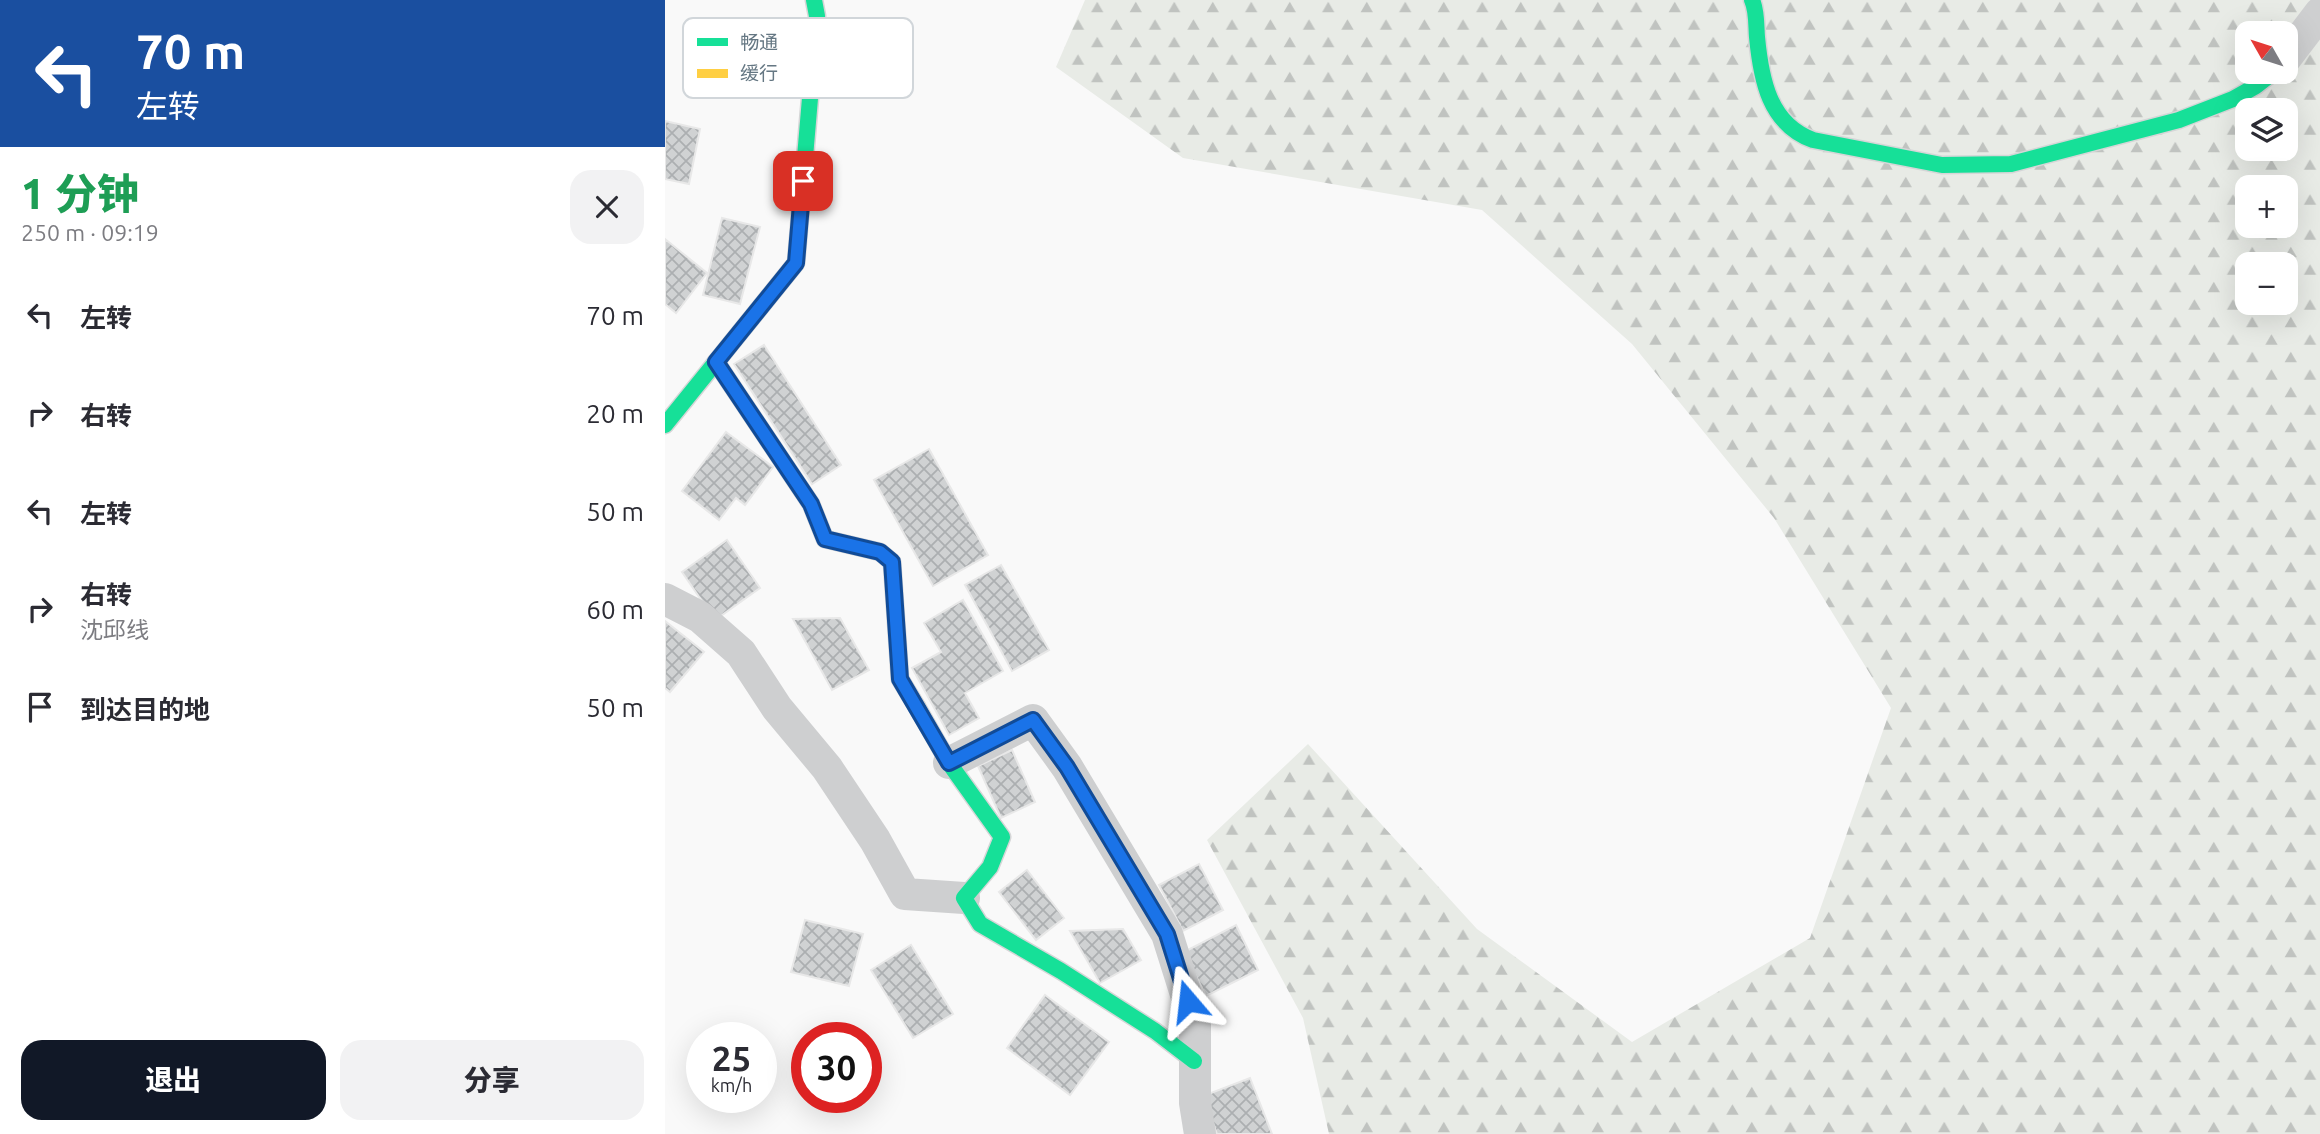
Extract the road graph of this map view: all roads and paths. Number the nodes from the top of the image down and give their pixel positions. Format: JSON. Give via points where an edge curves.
{"nodes":[{"id":1,"x":814,"y":0,"type":"edge"},
{"id":2,"x":1752,"y":0,"type":"edge"},
{"id":3,"x":2320,"y":13,"type":"edge"},
{"id":4,"x":817,"y":18,"type":"edge"},
{"id":5,"x":2298,"y":42,"type":"edge"},
{"id":6,"x":2260,"y":84,"type":"edge"},
{"id":7,"x":810,"y":98,"type":"edge"},
{"id":8,"x":716,"y":362,"type":"junction"},
{"id":9,"x":665,"y":425,"type":"edge"},
{"id":10,"x":665,"y":599,"type":"edge"},
{"id":11,"x":949,"y":763,"type":"junction"},
{"id":12,"x":964,"y":898,"type":"junction"},
{"id":13,"x":1194,"y":1061,"type":"junction"},
{"id":14,"x":1200,"y":1134,"type":"edge"}],
"edges":[{"from":1,"to":4,"type":"street"},
{"from":2,"to":6,"type":"street","via":[[1763,77],[1784,123],[1801,138],[1899,159],[1953,166],[2010,164],[2214,107]]},
{"from":3,"to":5,"type":"street"},
{"from":7,"to":8,"type":"street","via":[[796,263]]},
{"from":8,"to":9,"type":"street"},
{"from":8,"to":11,"type":"street","via":[[811,504],[825,539],[880,552],[892,562],[900,679]]},
{"from":10,"to":12,"type":"street","via":[[700,617],[741,653],[777,708],[827,768],[905,894]]},
{"from":11,"to":12,"type":"street","via":[[1002,837],[990,867]]},
{"from":11,"to":13,"type":"street","via":[[1033,720],[1067,767],[1167,934],[1195,1023]]},
{"from":12,"to":13,"type":"street","via":[[980,924],[1061,971]]},
{"from":13,"to":14,"type":"street"}]}
